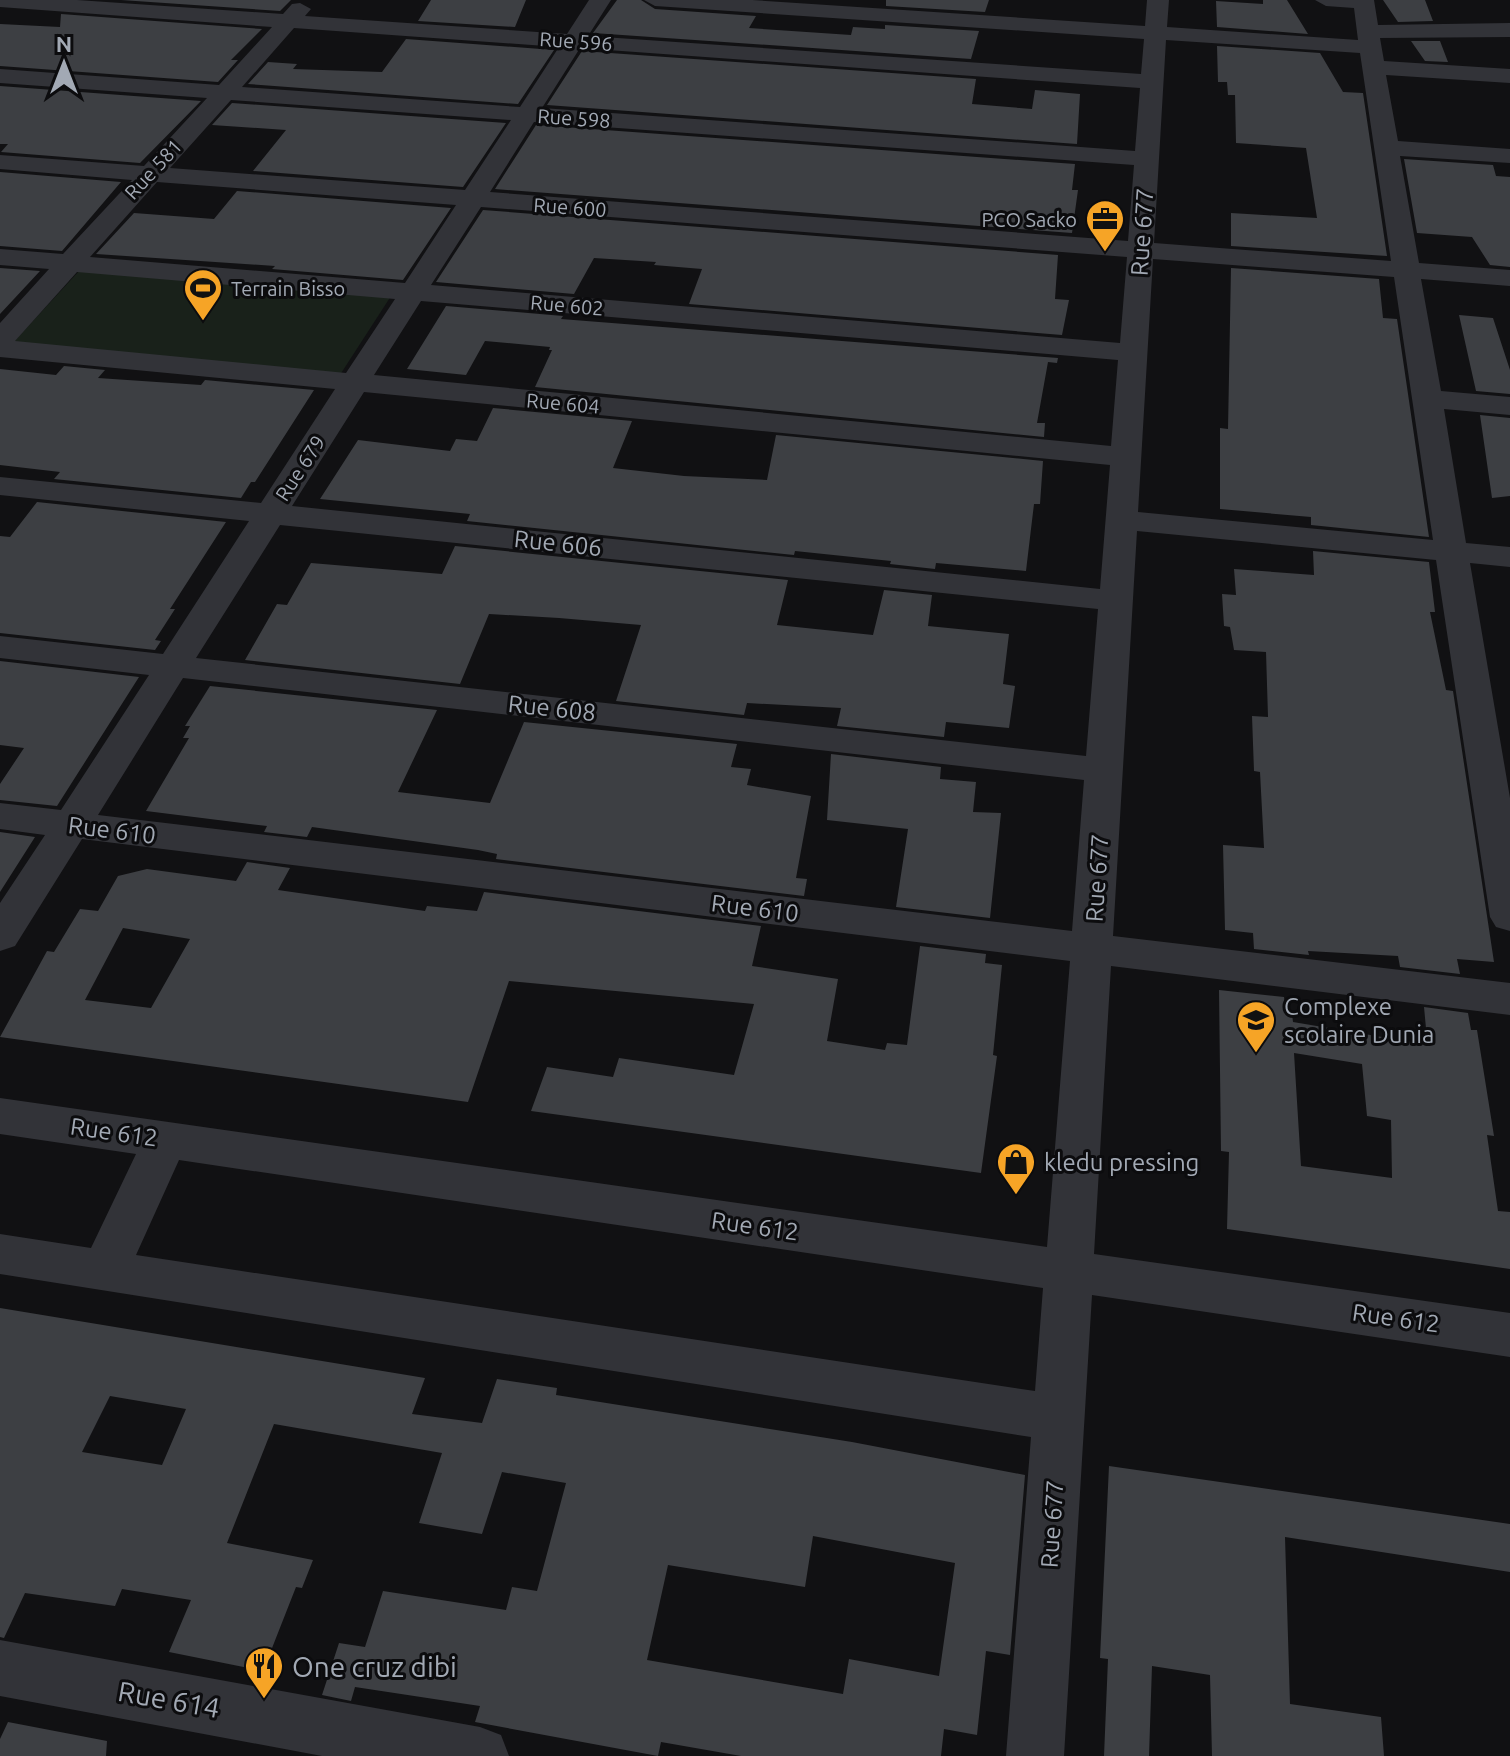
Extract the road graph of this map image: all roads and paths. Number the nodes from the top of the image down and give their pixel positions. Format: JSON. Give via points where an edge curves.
{"nodes":[{"id":1,"x":309,"y":0,"type":"edge"},
{"id":2,"x":600,"y":0,"type":"edge"},
{"id":3,"x":655,"y":0,"type":"edge"},
{"id":4,"x":1326,"y":0,"type":"edge"},
{"id":5,"x":0,"y":1,"type":"edge"},
{"id":6,"x":723,"y":2,"type":"edge"},
{"id":7,"x":1157,"y":16,"type":"edge"},
{"id":8,"x":289,"y":21,"type":"junction"},
{"id":9,"x":1368,"y":30,"type":"edge"},
{"id":10,"x":1510,"y":30,"type":"edge"},
{"id":11,"x":574,"y":41,"type":"junction"},
{"id":12,"x":0,"y":76,"type":"edge"},
{"id":13,"x":1510,"y":76,"type":"edge"},
{"id":14,"x":1153,"y":82,"type":"junction"},
{"id":15,"x":224,"y":92,"type":"junction"},
{"id":16,"x":527,"y":114,"type":"junction"},
{"id":17,"x":1386,"y":148,"type":"junction"},
{"id":18,"x":1510,"y":156,"type":"edge"},
{"id":19,"x":1147,"y":159,"type":"junction"},
{"id":20,"x":0,"y":162,"type":"edge"},
{"id":21,"x":149,"y":174,"type":"junction"},
{"id":22,"x":472,"y":199,"type":"junction"},
{"id":23,"x":1140,"y":251,"type":"junction"},
{"id":24,"x":0,"y":257,"type":"edge"},
{"id":25,"x":67,"y":263,"type":"junction"},
{"id":26,"x":1406,"y":271,"type":"junction"},
{"id":27,"x":1510,"y":278,"type":"edge"},
{"id":28,"x":413,"y":292,"type":"junction"},
{"id":29,"x":0,"y":340,"type":"edge"},
{"id":30,"x":0,"y":348,"type":"edge"},
{"id":31,"x":1133,"y":353,"type":"junction"},
{"id":32,"x":355,"y":382,"type":"junction"},
{"id":33,"x":1427,"y":399,"type":"junction"},
{"id":34,"x":1510,"y":406,"type":"edge"},
{"id":35,"x":1126,"y":457,"type":"junction"},
{"id":36,"x":0,"y":486,"type":"edge"},
{"id":37,"x":271,"y":514,"type":"junction"},
{"id":38,"x":1122,"y":520,"type":"junction"},
{"id":39,"x":1451,"y":551,"type":"junction"},
{"id":40,"x":1510,"y":557,"type":"edge"},
{"id":41,"x":1116,"y":601,"type":"junction"},
{"id":42,"x":0,"y":647,"type":"edge"},
{"id":43,"x":173,"y":666,"type":"junction"},
{"id":44,"x":1496,"y":742,"type":"edge"},
{"id":45,"x":1104,"y":770,"type":"junction"},
{"id":46,"x":0,"y":816,"type":"edge"},
{"id":47,"x":71,"y":825,"type":"junction"},
{"id":48,"x":1510,"y":917,"type":"edge"},
{"id":49,"x":0,"y":936,"type":"edge"},
{"id":50,"x":1092,"y":949,"type":"junction"},
{"id":51,"x":1510,"y":999,"type":"edge"},
{"id":52,"x":0,"y":1116,"type":"edge"},
{"id":53,"x":165,"y":1140,"type":"junction"},
{"id":54,"x":0,"y":1254,"type":"edge"},
{"id":55,"x":104,"y":1271,"type":"junction"},
{"id":56,"x":1069,"y":1272,"type":"junction"},
{"id":57,"x":1510,"y":1335,"type":"edge"},
{"id":58,"x":1059,"y":1418,"type":"junction"},
{"id":59,"x":0,"y":1668,"type":"edge"},
{"id":60,"x":480,"y":1756,"type":"edge"},
{"id":61,"x":1035,"y":1756,"type":"edge"}],
"edges":[{"from":1,"to":8,"type":"street","name":"Rue 581"},
{"from":2,"to":11,"type":"street","name":"Rue 679"},
{"from":3,"to":6,"type":"street"},
{"from":4,"to":9,"type":"street"},
{"from":5,"to":8,"type":"street","name":"Rue 596"},
{"from":6,"to":7,"type":"street"},
{"from":7,"to":9,"type":"street"},
{"from":7,"to":14,"type":"street","name":"Rue 677"},
{"from":8,"to":11,"type":"street","name":"Rue 596"},
{"from":8,"to":15,"type":"street","name":"Rue 581"},
{"from":9,"to":10,"type":"street"},
{"from":9,"to":13,"type":"street"},
{"from":9,"to":17,"type":"street"},
{"from":11,"to":14,"type":"street","name":"Rue 596"},
{"from":11,"to":16,"type":"street","name":"Rue 679"},
{"from":12,"to":15,"type":"street","name":"Rue 598"},
{"from":14,"to":19,"type":"street","name":"Rue 677"},
{"from":15,"to":16,"type":"street","name":"Rue 598"},
{"from":15,"to":21,"type":"street","name":"Rue 581"},
{"from":16,"to":19,"type":"street","name":"Rue 598"},
{"from":16,"to":22,"type":"street","name":"Rue 679"},
{"from":17,"to":18,"type":"street"},
{"from":17,"to":26,"type":"street"},
{"from":19,"to":23,"type":"street","name":"Rue 677"},
{"from":20,"to":21,"type":"street","name":"Rue 600"},
{"from":21,"to":22,"type":"street","name":"Rue 600"},
{"from":21,"to":25,"type":"street","name":"Rue 581"},
{"from":22,"to":23,"type":"street","name":"Rue 600"},
{"from":22,"to":28,"type":"street","name":"Rue 679"},
{"from":23,"to":26,"type":"street","name":"Rue 600"},
{"from":23,"to":31,"type":"street","name":"Rue 677"},
{"from":24,"to":25,"type":"street","name":"Rue 602"},
{"from":25,"to":28,"type":"street","name":"Rue 602"},
{"from":25,"to":29,"type":"street","name":"Rue 581"},
{"from":26,"to":27,"type":"street","name":"Rue 600"},
{"from":26,"to":33,"type":"street"},
{"from":28,"to":31,"type":"street","name":"Rue 602"},
{"from":28,"to":32,"type":"street","name":"Rue 679"},
{"from":30,"to":32,"type":"street","name":"Rue 604"},
{"from":31,"to":35,"type":"street","name":"Rue 677"},
{"from":32,"to":35,"type":"street","name":"Rue 604"},
{"from":32,"to":37,"type":"street","name":"Rue 679"},
{"from":33,"to":34,"type":"street"},
{"from":33,"to":39,"type":"street"},
{"from":35,"to":38,"type":"street","name":"Rue 677"},
{"from":36,"to":37,"type":"street","name":"Rue 606"},
{"from":37,"to":41,"type":"street","name":"Rue 606"},
{"from":37,"to":43,"type":"street","name":"Rue 679"},
{"from":38,"to":39,"type":"street"},
{"from":38,"to":41,"type":"street","name":"Rue 677"},
{"from":39,"to":40,"type":"street"},
{"from":39,"to":44,"type":"street"},
{"from":41,"to":45,"type":"street","name":"Rue 677"},
{"from":42,"to":43,"type":"street","name":"Rue 608"},
{"from":43,"to":45,"type":"street","name":"Rue 608"},
{"from":43,"to":47,"type":"street","name":"Rue 679"},
{"from":44,"to":48,"type":"street"},
{"from":45,"to":50,"type":"street","name":"Rue 677"},
{"from":46,"to":47,"type":"street","name":"Rue 610"},
{"from":47,"to":49,"type":"street","name":"Rue 679"},
{"from":47,"to":50,"type":"street","name":"Rue 610"},
{"from":50,"to":51,"type":"street","name":"Rue 610"},
{"from":50,"to":56,"type":"street","name":"Rue 677"},
{"from":52,"to":53,"type":"street","name":"Rue 612"},
{"from":53,"to":55,"type":"street"},
{"from":53,"to":56,"type":"street","name":"Rue 612"},
{"from":54,"to":55,"type":"street"},
{"from":55,"to":58,"type":"street"},
{"from":56,"to":57,"type":"street","name":"Rue 612"},
{"from":56,"to":58,"type":"street","name":"Rue 677"},
{"from":58,"to":61,"type":"street","name":"Rue 677"},
{"from":59,"to":60,"type":"street","name":"Rue 614"}]}
